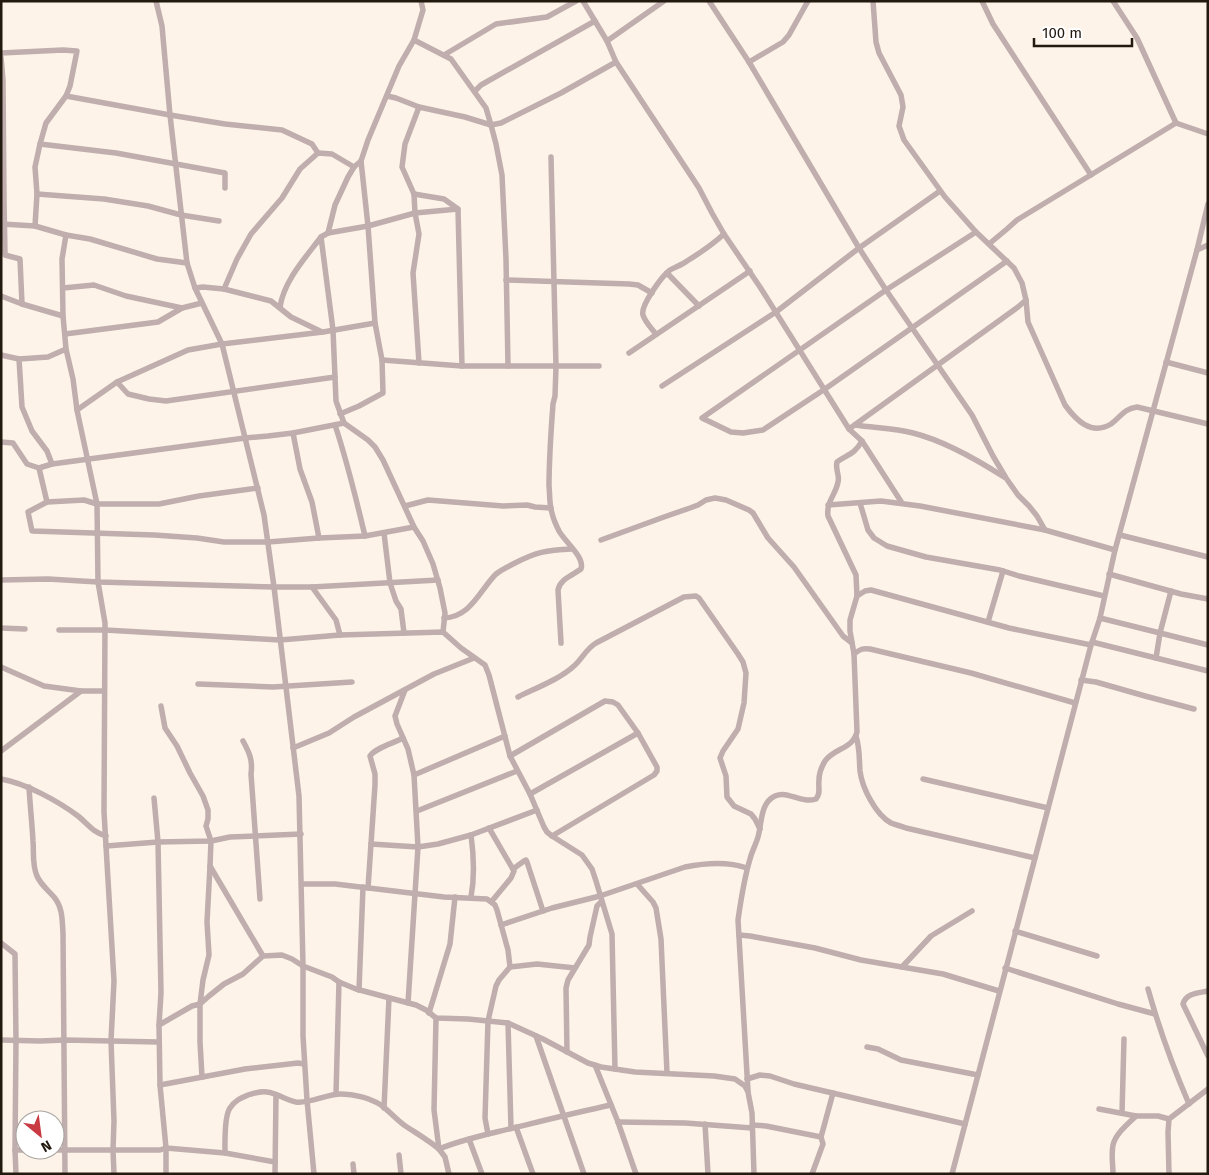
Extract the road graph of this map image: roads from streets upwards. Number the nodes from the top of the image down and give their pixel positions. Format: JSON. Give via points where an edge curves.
{"nodes":[{"id":1,"x":156,"y":1,"type":"edge"},
{"id":2,"x":421,"y":1,"type":"edge"},
{"id":3,"x":576,"y":1,"type":"edge"},
{"id":4,"x":583,"y":1,"type":"edge"},
{"id":5,"x":664,"y":1,"type":"edge"},
{"id":6,"x":709,"y":1,"type":"edge"},
{"id":7,"x":808,"y":1,"type":"edge"},
{"id":8,"x":874,"y":1,"type":"edge"},
{"id":9,"x":982,"y":1,"type":"edge"},
{"id":10,"x":1112,"y":1,"type":"edge"},
{"id":11,"x":595,"y":21,"type":"junction"},
{"id":12,"x":414,"y":40,"type":"junction"},
{"id":13,"x":607,"y":41,"type":"junction"},
{"id":14,"x":1,"y":53,"type":"edge"},
{"id":15,"x":444,"y":55,"type":"junction"},
{"id":16,"x":1,"y":58,"type":"edge"},
{"id":17,"x":616,"y":62,"type":"junction"},
{"id":18,"x":749,"y":62,"type":"junction"},
{"id":19,"x":475,"y":91,"type":"junction"},
{"id":20,"x":66,"y":96,"type":"junction"},
{"id":21,"x":387,"y":96,"type":"junction"},
{"id":22,"x":419,"y":107,"type":"junction"},
{"id":23,"x":170,"y":115,"type":"junction"},
{"id":24,"x":1176,"y":123,"type":"junction"},
{"id":25,"x":491,"y":124,"type":"junction"},
{"id":26,"x":1208,"y":134,"type":"edge"},
{"id":27,"x":40,"y":144,"type":"junction"},
{"id":28,"x":318,"y":152,"type":"junction"},
{"id":29,"x":551,"y":157,"type":"dead end"},
{"id":30,"x":360,"y":161,"type":"junction"},
{"id":31,"x":175,"y":164,"type":"junction"},
{"id":32,"x":354,"y":167,"type":"junction"},
{"id":33,"x":1091,"y":174,"type":"junction"},
{"id":34,"x":2,"y":186,"type":"edge"},
{"id":35,"x":225,"y":188,"type":"dead end"},
{"id":36,"x":940,"y":191,"type":"junction"},
{"id":37,"x":37,"y":194,"type":"junction"},
{"id":38,"x":414,"y":194,"type":"junction"},
{"id":39,"x":1208,"y":204,"type":"edge"},
{"id":40,"x":458,"y":209,"type":"junction"},
{"id":41,"x":414,"y":213,"type":"junction"},
{"id":42,"x":181,"y":215,"type":"junction"},
{"id":43,"x":219,"y":221,"type":"dead end"},
{"id":44,"x":3,"y":224,"type":"edge"},
{"id":45,"x":35,"y":226,"type":"junction"},
{"id":46,"x":368,"y":226,"type":"junction"},
{"id":47,"x":976,"y":232,"type":"junction"},
{"id":48,"x":328,"y":233,"type":"junction"},
{"id":49,"x":724,"y":234,"type":"junction"},
{"id":50,"x":66,"y":235,"type":"junction"},
{"id":51,"x":321,"y":237,"type":"junction"},
{"id":52,"x":989,"y":244,"type":"junction"},
{"id":53,"x":1208,"y":245,"type":"edge"},
{"id":54,"x":859,"y":248,"type":"junction"},
{"id":55,"x":1197,"y":250,"type":"junction"},
{"id":56,"x":1007,"y":261,"type":"junction"},
{"id":57,"x":187,"y":263,"type":"junction"},
{"id":58,"x":750,"y":271,"type":"junction"},
{"id":59,"x":667,"y":274,"type":"junction"},
{"id":60,"x":506,"y":280,"type":"junction"},
{"id":61,"x":555,"y":282,"type":"junction"},
{"id":62,"x":63,"y":288,"type":"junction"},
{"id":63,"x":195,"y":288,"type":"junction"},
{"id":64,"x":224,"y":289,"type":"junction"},
{"id":65,"x":886,"y":290,"type":"junction"},
{"id":66,"x":652,"y":293,"type":"junction"},
{"id":67,"x":1,"y":296,"type":"edge"},
{"id":68,"x":1026,"y":300,"type":"junction"},
{"id":69,"x":202,"y":303,"type":"junction"},
{"id":70,"x":22,"y":304,"type":"junction"},
{"id":71,"x":699,"y":306,"type":"junction"},
{"id":72,"x":182,"y":308,"type":"junction"},
{"id":73,"x":280,"y":308,"type":"junction"},
{"id":74,"x":776,"y":312,"type":"junction"},
{"id":75,"x":63,"y":316,"type":"junction"},
{"id":76,"x":375,"y":323,"type":"junction"},
{"id":77,"x":912,"y":327,"type":"junction"},
{"id":78,"x":333,"y":330,"type":"junction"},
{"id":79,"x":323,"y":332,"type":"junction"},
{"id":80,"x":65,"y":334,"type":"junction"},
{"id":81,"x":656,"y":334,"type":"junction"},
{"id":82,"x":222,"y":344,"type":"junction"},
{"id":83,"x":66,"y":349,"type":"junction"},
{"id":84,"x":799,"y":350,"type":"junction"},
{"id":85,"x":629,"y":353,"type":"dead end"},
{"id":86,"x":1,"y":355,"type":"edge"},
{"id":87,"x":19,"y":359,"type":"junction"},
{"id":88,"x":382,"y":360,"type":"junction"},
{"id":89,"x":1166,"y":362,"type":"junction"},
{"id":90,"x":419,"y":363,"type":"junction"},
{"id":91,"x":938,"y":365,"type":"junction"},
{"id":92,"x":462,"y":366,"type":"junction"},
{"id":93,"x":508,"y":366,"type":"junction"},
{"id":94,"x":599,"y":366,"type":"dead end"},
{"id":95,"x":556,"y":367,"type":"junction"},
{"id":96,"x":1208,"y":373,"type":"edge"},
{"id":97,"x":335,"y":377,"type":"junction"},
{"id":98,"x":117,"y":382,"type":"junction"},
{"id":99,"x":662,"y":386,"type":"dead end"},
{"id":100,"x":825,"y":389,"type":"junction"},
{"id":101,"x":233,"y":391,"type":"junction"},
{"id":102,"x":77,"y":410,"type":"junction"},
{"id":103,"x":1153,"y":411,"type":"junction"},
{"id":104,"x":340,"y":414,"type":"junction"},
{"id":105,"x":344,"y":423,"type":"junction"},
{"id":106,"x":1208,"y":424,"type":"edge"},
{"id":107,"x":336,"y":425,"type":"junction"},
{"id":108,"x":852,"y":427,"type":"junction"},
{"id":109,"x":294,"y":433,"type":"junction"},
{"id":110,"x":245,"y":438,"type":"junction"},
{"id":111,"x":862,"y":441,"type":"junction"},
{"id":112,"x":1,"y":442,"type":"edge"},
{"id":113,"x":87,"y":460,"type":"junction"},
{"id":114,"x":52,"y":464,"type":"junction"},
{"id":115,"x":39,"y":468,"type":"junction"},
{"id":116,"x":1006,"y":478,"type":"junction"},
{"id":117,"x":258,"y":488,"type":"junction"},
{"id":118,"x":46,"y":502,"type":"junction"},
{"id":119,"x":860,"y":503,"type":"junction"},
{"id":120,"x":902,"y":503,"type":"junction"},
{"id":121,"x":97,"y":504,"type":"junction"},
{"id":122,"x":828,"y":505,"type":"junction"},
{"id":123,"x":405,"y":506,"type":"junction"},
{"id":124,"x":551,"y":508,"type":"junction"},
{"id":125,"x":414,"y":527,"type":"junction"},
{"id":126,"x":1045,"y":530,"type":"junction"},
{"id":127,"x":97,"y":532,"type":"junction"},
{"id":128,"x":384,"y":533,"type":"junction"},
{"id":129,"x":1120,"y":535,"type":"junction"},
{"id":130,"x":365,"y":536,"type":"junction"},
{"id":131,"x":319,"y":538,"type":"junction"},
{"id":132,"x":601,"y":540,"type":"dead end"},
{"id":133,"x":268,"y":542,"type":"junction"},
{"id":134,"x":572,"y":548,"type":"junction"},
{"id":135,"x":1115,"y":550,"type":"junction"},
{"id":136,"x":1208,"y":557,"type":"edge"},
{"id":137,"x":1003,"y":571,"type":"junction"},
{"id":138,"x":1110,"y":574,"type":"junction"},
{"id":139,"x":1,"y":580,"type":"edge"},
{"id":140,"x":438,"y":580,"type":"junction"},
{"id":141,"x":98,"y":582,"type":"junction"},
{"id":142,"x":390,"y":583,"type":"junction"},
{"id":143,"x":274,"y":587,"type":"junction"},
{"id":144,"x":312,"y":587,"type":"junction"},
{"id":145,"x":1171,"y":591,"type":"junction"},
{"id":146,"x":857,"y":596,"type":"junction"},
{"id":147,"x":1104,"y":596,"type":"junction"},
{"id":148,"x":1208,"y":599,"type":"edge"},
{"id":149,"x":444,"y":618,"type":"junction"},
{"id":150,"x":1100,"y":618,"type":"junction"},
{"id":151,"x":988,"y":622,"type":"junction"},
{"id":152,"x":1,"y":628,"type":"edge"},
{"id":153,"x":25,"y":629,"type":"dead end"},
{"id":154,"x":59,"y":630,"type":"dead end"},
{"id":155,"x":105,"y":630,"type":"junction"},
{"id":156,"x":443,"y":632,"type":"junction"},
{"id":157,"x":404,"y":633,"type":"junction"},
{"id":158,"x":1160,"y":633,"type":"junction"},
{"id":159,"x":340,"y":635,"type":"junction"},
{"id":160,"x":280,"y":640,"type":"junction"},
{"id":161,"x":1091,"y":643,"type":"junction"},
{"id":162,"x":560,"y":644,"type":"dead end"},
{"id":163,"x":852,"y":644,"type":"junction"},
{"id":164,"x":1208,"y":645,"type":"edge"},
{"id":165,"x":854,"y":654,"type":"junction"},
{"id":166,"x":474,"y":658,"type":"junction"},
{"id":167,"x":1156,"y":658,"type":"junction"},
{"id":168,"x":1,"y":667,"type":"edge"},
{"id":169,"x":1208,"y":671,"type":"edge"},
{"id":170,"x":1081,"y":680,"type":"junction"},
{"id":171,"x":352,"y":682,"type":"dead end"},
{"id":172,"x":198,"y":684,"type":"dead end"},
{"id":173,"x":285,"y":686,"type":"junction"},
{"id":174,"x":405,"y":690,"type":"junction"},
{"id":175,"x":81,"y":691,"type":"junction"},
{"id":176,"x":104,"y":691,"type":"junction"},
{"id":177,"x":518,"y":697,"type":"dead end"},
{"id":178,"x":1075,"y":703,"type":"junction"},
{"id":179,"x":161,"y":706,"type":"dead end"},
{"id":180,"x":1194,"y":709,"type":"dead end"},
{"id":181,"x":638,"y":733,"type":"junction"},
{"id":182,"x":505,"y":736,"type":"junction"},
{"id":183,"x":856,"y":736,"type":"junction"},
{"id":184,"x":403,"y":738,"type":"junction"},
{"id":185,"x":243,"y":741,"type":"dead end"},
{"id":186,"x":293,"y":748,"type":"junction"},
{"id":187,"x":1,"y":751,"type":"edge"},
{"id":188,"x":510,"y":756,"type":"junction"},
{"id":189,"x":517,"y":771,"type":"junction"},
{"id":190,"x":414,"y":775,"type":"junction"},
{"id":191,"x":1,"y":779,"type":"edge"},
{"id":192,"x":923,"y":779,"type":"dead end"},
{"id":193,"x":29,"y":787,"type":"junction"},
{"id":194,"x":530,"y":794,"type":"junction"},
{"id":195,"x":154,"y":798,"type":"dead end"},
{"id":196,"x":1048,"y":808,"type":"junction"},
{"id":197,"x":537,"y":810,"type":"junction"},
{"id":198,"x":417,"y":811,"type":"junction"},
{"id":199,"x":489,"y":828,"type":"junction"},
{"id":200,"x":760,"y":829,"type":"junction"},
{"id":201,"x":300,"y":834,"type":"junction"},
{"id":202,"x":471,"y":835,"type":"junction"},
{"id":203,"x":106,"y":836,"type":"junction"},
{"id":204,"x":255,"y":836,"type":"junction"},
{"id":205,"x":552,"y":836,"type":"junction"},
{"id":206,"x":211,"y":841,"type":"junction"},
{"id":207,"x":158,"y":842,"type":"junction"},
{"id":208,"x":371,"y":844,"type":"junction"},
{"id":209,"x":106,"y":846,"type":"junction"},
{"id":210,"x":418,"y":847,"type":"junction"},
{"id":211,"x":1034,"y":858,"type":"junction"},
{"id":212,"x":210,"y":866,"type":"junction"},
{"id":213,"x":513,"y":868,"type":"junction"},
{"id":214,"x":747,"y":868,"type":"junction"},
{"id":215,"x":302,"y":884,"type":"junction"},
{"id":216,"x":637,"y":884,"type":"junction"},
{"id":217,"x":366,"y":888,"type":"junction"},
{"id":218,"x":415,"y":893,"type":"junction"},
{"id":219,"x":454,"y":897,"type":"junction"},
{"id":220,"x":471,"y":897,"type":"junction"},
{"id":221,"x":260,"y":899,"type":"dead end"},
{"id":222,"x":600,"y":899,"type":"junction"},
{"id":223,"x":492,"y":902,"type":"junction"},
{"id":224,"x":543,"y":911,"type":"junction"},
{"id":225,"x":972,"y":911,"type":"dead end"},
{"id":226,"x":501,"y":925,"type":"junction"},
{"id":227,"x":1015,"y":931,"type":"junction"},
{"id":228,"x":739,"y":935,"type":"junction"},
{"id":229,"x":1,"y":943,"type":"edge"},
{"id":230,"x":263,"y":956,"type":"junction"},
{"id":231,"x":1097,"y":956,"type":"dead end"},
{"id":232,"x":303,"y":966,"type":"junction"},
{"id":233,"x":510,"y":967,"type":"junction"},
{"id":234,"x":902,"y":967,"type":"junction"},
{"id":235,"x":575,"y":968,"type":"junction"},
{"id":236,"x":1006,"y":968,"type":"junction"},
{"id":237,"x":339,"y":982,"type":"junction"},
{"id":238,"x":1148,"y":989,"type":"dead end"},
{"id":239,"x":359,"y":990,"type":"junction"},
{"id":240,"x":999,"y":991,"type":"junction"},
{"id":241,"x":1208,"y":991,"type":"edge"},
{"id":242,"x":389,"y":998,"type":"junction"},
{"id":243,"x":408,"y":1002,"type":"junction"},
{"id":244,"x":200,"y":1004,"type":"junction"},
{"id":245,"x":429,"y":1013,"type":"junction"},
{"id":246,"x":1155,"y":1014,"type":"junction"},
{"id":247,"x":436,"y":1018,"type":"junction"},
{"id":248,"x":488,"y":1021,"type":"junction"},
{"id":249,"x":508,"y":1023,"type":"junction"},
{"id":250,"x":159,"y":1025,"type":"junction"},
{"id":251,"x":536,"y":1036,"type":"junction"},
{"id":252,"x":1124,"y":1039,"type":"dead end"},
{"id":253,"x":1,"y":1040,"type":"edge"},
{"id":254,"x":64,"y":1040,"type":"junction"},
{"id":255,"x":16,"y":1041,"type":"junction"},
{"id":256,"x":111,"y":1042,"type":"junction"},
{"id":257,"x":158,"y":1042,"type":"junction"},
{"id":258,"x":867,"y":1047,"type":"dead end"},
{"id":259,"x":567,"y":1052,"type":"junction"},
{"id":260,"x":1208,"y":1056,"type":"edge"},
{"id":261,"x":304,"y":1064,"type":"junction"},
{"id":262,"x":595,"y":1065,"type":"junction"},
{"id":263,"x":616,"y":1069,"type":"junction"},
{"id":264,"x":667,"y":1073,"type":"junction"},
{"id":265,"x":978,"y":1075,"type":"junction"},
{"id":266,"x":202,"y":1077,"type":"junction"},
{"id":267,"x":747,"y":1079,"type":"junction"},
{"id":268,"x":160,"y":1085,"type":"junction"},
{"id":269,"x":1208,"y":1089,"type":"edge"},
{"id":270,"x":748,"y":1092,"type":"junction"},
{"id":271,"x":833,"y":1093,"type":"junction"},
{"id":272,"x":336,"y":1094,"type":"junction"},
{"id":273,"x":276,"y":1095,"type":"junction"},
{"id":274,"x":307,"y":1100,"type":"junction"},
{"id":275,"x":1189,"y":1104,"type":"junction"},
{"id":276,"x":611,"y":1105,"type":"junction"},
{"id":277,"x":384,"y":1108,"type":"junction"},
{"id":278,"x":1099,"y":1109,"type":"dead end"},
{"id":279,"x":15,"y":1110,"type":"edge"},
{"id":280,"x":64,"y":1110,"type":"edge"},
{"id":281,"x":1122,"y":1113,"type":"junction"},
{"id":282,"x":564,"y":1115,"type":"junction"},
{"id":283,"x":1136,"y":1116,"type":"junction"},
{"id":284,"x":1169,"y":1120,"type":"junction"},
{"id":285,"x":618,"y":1122,"type":"junction"},
{"id":286,"x":705,"y":1124,"type":"junction"},
{"id":287,"x":965,"y":1124,"type":"junction"},
{"id":288,"x":752,"y":1126,"type":"junction"},
{"id":289,"x":513,"y":1128,"type":"junction"},
{"id":290,"x":488,"y":1134,"type":"junction"},
{"id":291,"x":821,"y":1137,"type":"junction"},
{"id":292,"x":469,"y":1139,"type":"junction"},
{"id":293,"x":166,"y":1148,"type":"junction"},
{"id":294,"x":65,"y":1149,"type":"edge"},
{"id":295,"x":439,"y":1149,"type":"junction"},
{"id":296,"x":113,"y":1150,"type":"junction"},
{"id":297,"x":225,"y":1153,"type":"junction"},
{"id":298,"x":399,"y":1155,"type":"dead end"},
{"id":299,"x":15,"y":1160,"type":"edge"},
{"id":300,"x":64,"y":1160,"type":"edge"},
{"id":301,"x":276,"y":1162,"type":"junction"},
{"id":302,"x":353,"y":1164,"type":"dead end"},
{"id":303,"x":16,"y":1174,"type":"edge"},
{"id":304,"x":65,"y":1174,"type":"edge"},
{"id":305,"x":114,"y":1174,"type":"edge"},
{"id":306,"x":166,"y":1174,"type":"edge"},
{"id":307,"x":275,"y":1174,"type":"edge"},
{"id":308,"x":314,"y":1174,"type":"edge"},
{"id":309,"x":354,"y":1174,"type":"edge"},
{"id":310,"x":401,"y":1174,"type":"edge"},
{"id":311,"x":448,"y":1174,"type":"edge"},
{"id":312,"x":482,"y":1174,"type":"edge"},
{"id":313,"x":533,"y":1174,"type":"edge"},
{"id":314,"x":584,"y":1174,"type":"edge"},
{"id":315,"x":636,"y":1174,"type":"edge"},
{"id":316,"x":708,"y":1174,"type":"edge"},
{"id":317,"x":754,"y":1174,"type":"edge"},
{"id":318,"x":812,"y":1174,"type":"edge"},
{"id":319,"x":952,"y":1174,"type":"edge"},
{"id":320,"x":1113,"y":1174,"type":"edge"},
{"id":321,"x":1169,"y":1174,"type":"edge"}],
"edges":[{"from":1,"to":23,"type":"street","via":[[162,26]]},
{"from":2,"to":12,"type":"street","via":[[423,10]]},
{"from":3,"to":15,"type":"street","via":[[547,17],[496,24]]},
{"from":4,"to":11,"type":"street"},
{"from":5,"to":13,"type":"street"},
{"from":6,"to":18,"type":"street"},
{"from":7,"to":18,"type":"street","via":[[784,42]]},
{"from":8,"to":36,"type":"street","via":[[879,54],[901,95],[903,107],[899,126],[904,140]]},
{"from":9,"to":33,"type":"street","via":[[993,24]]},
{"from":10,"to":24,"type":"street","via":[[1137,38]]},
{"from":11,"to":13,"type":"street"},
{"from":11,"to":19,"type":"street"},
{"from":12,"to":15,"type":"street"},
{"from":12,"to":21,"type":"street"},
{"from":13,"to":17,"type":"street"},
{"from":14,"to":20,"type":"street","via":[[77,51]]},
{"from":15,"to":19,"type":"street","via":[[451,59]]},
{"from":16,"to":34,"type":"street","via":[[4,112]]},
{"from":17,"to":25,"type":"street","via":[[501,123]]},
{"from":17,"to":49,"type":"street","via":[[699,188]]},
{"from":18,"to":54,"type":"street"},
{"from":19,"to":25,"type":"street"},
{"from":20,"to":23,"type":"street"},
{"from":20,"to":27,"type":"street","via":[[46,123]]},
{"from":21,"to":22,"type":"street"},
{"from":21,"to":30,"type":"street"},
{"from":22,"to":25,"type":"street"},
{"from":22,"to":38,"type":"street","via":[[405,144],[402,167]]},
{"from":23,"to":28,"type":"street","via":[[282,130],[312,144]]},
{"from":23,"to":31,"type":"street"},
{"from":24,"to":26,"type":"street"},
{"from":24,"to":33,"type":"street"},
{"from":25,"to":60,"type":"street","via":[[502,175]]},
{"from":27,"to":31,"type":"street","via":[[116,152]]},
{"from":27,"to":37,"type":"street","via":[[35,167]]},
{"from":28,"to":32,"type":"street","via":[[332,154]]},
{"from":28,"to":64,"type":"street","via":[[300,169],[282,198],[252,234]]},
{"from":29,"to":61,"type":"street"},
{"from":30,"to":32,"type":"street"},
{"from":30,"to":46,"type":"street"},
{"from":31,"to":35,"type":"street","via":[[225,173]]},
{"from":31,"to":42,"type":"street"},
{"from":32,"to":48,"type":"street","via":[[334,205]]},
{"from":33,"to":52,"type":"street","via":[[1017,220]]},
{"from":34,"to":44,"type":"street"},
{"from":36,"to":47,"type":"street"},
{"from":36,"to":54,"type":"street"},
{"from":37,"to":42,"type":"street","via":[[104,199]]},
{"from":37,"to":45,"type":"street"},
{"from":38,"to":40,"type":"street","via":[[444,199]]},
{"from":38,"to":41,"type":"street"},
{"from":39,"to":55,"type":"street"},
{"from":40,"to":41,"type":"street"},
{"from":40,"to":92,"type":"street"},
{"from":41,"to":46,"type":"street"},
{"from":41,"to":90,"type":"street","via":[[418,234],[413,273]]},
{"from":42,"to":43,"type":"street"},
{"from":42,"to":57,"type":"street"},
{"from":44,"to":45,"type":"street"},
{"from":44,"to":70,"type":"street","via":[[5,255],[20,259]]},
{"from":45,"to":50,"type":"street"},
{"from":46,"to":48,"type":"street"},
{"from":46,"to":76,"type":"street"},
{"from":47,"to":52,"type":"street"},
{"from":47,"to":65,"type":"street"},
{"from":48,"to":51,"type":"street"},
{"from":49,"to":58,"type":"street"},
{"from":49,"to":59,"type":"street"},
{"from":50,"to":57,"type":"street","via":[[157,259]]},
{"from":50,"to":62,"type":"street","via":[[62,259]]},
{"from":51,"to":73,"type":"street","via":[[288,282]]},
{"from":51,"to":78,"type":"street"},
{"from":52,"to":56,"type":"street"},
{"from":53,"to":55,"type":"street"},
{"from":54,"to":65,"type":"street"},
{"from":54,"to":74,"type":"street"},
{"from":55,"to":89,"type":"street"},
{"from":56,"to":68,"type":"street","via":[[1022,283]]},
{"from":56,"to":77,"type":"street"},
{"from":57,"to":63,"type":"street"},
{"from":58,"to":71,"type":"street"},
{"from":58,"to":74,"type":"street"},
{"from":59,"to":66,"type":"street"},
{"from":59,"to":71,"type":"street"},
{"from":60,"to":61,"type":"street"},
{"from":60,"to":93,"type":"street"},
{"from":61,"to":66,"type":"street","via":[[629,284]]},
{"from":61,"to":95,"type":"street"},
{"from":62,"to":72,"type":"street","via":[[94,285],[126,296]]},
{"from":62,"to":75,"type":"street"},
{"from":63,"to":64,"type":"street"},
{"from":63,"to":69,"type":"street"},
{"from":64,"to":73,"type":"street","via":[[271,301]]},
{"from":65,"to":77,"type":"street"},
{"from":65,"to":84,"type":"street"},
{"from":66,"to":81,"type":"street","via":[[643,315]]},
{"from":67,"to":70,"type":"street"},
{"from":68,"to":91,"type":"street"},
{"from":68,"to":103,"type":"street","via":[[1028,322],[1065,405],[1074,417],[1091,428],[1109,425],[1130,408]]},
{"from":69,"to":72,"type":"street"},
{"from":69,"to":82,"type":"street"},
{"from":70,"to":75,"type":"street"},
{"from":71,"to":81,"type":"street"},
{"from":72,"to":80,"type":"street","via":[[158,322]]},
{"from":73,"to":79,"type":"street","via":[[296,320]]},
{"from":74,"to":84,"type":"street"},
{"from":74,"to":99,"type":"street"},
{"from":75,"to":80,"type":"street"},
{"from":76,"to":78,"type":"street"},
{"from":76,"to":88,"type":"street"},
{"from":77,"to":91,"type":"street"},
{"from":77,"to":100,"type":"street"},
{"from":78,"to":79,"type":"street"},
{"from":78,"to":97,"type":"street"},
{"from":79,"to":82,"type":"street"},
{"from":80,"to":83,"type":"street"},
{"from":81,"to":85,"type":"street"},
{"from":82,"to":98,"type":"street","via":[[188,350]]},
{"from":82,"to":101,"type":"street"},
{"from":83,"to":87,"type":"street","via":[[48,357]]},
{"from":83,"to":102,"type":"street"},
{"from":84,"to":100,"type":"street"},
{"from":84,"to":100,"type":"street","via":[[702,418],[731,432],[763,430]]},
{"from":86,"to":87,"type":"street"},
{"from":87,"to":114,"type":"street","via":[[22,407]]},
{"from":88,"to":90,"type":"street"},
{"from":88,"to":104,"type":"street","via":[[383,393]]},
{"from":89,"to":96,"type":"street"},
{"from":89,"to":103,"type":"street"},
{"from":90,"to":92,"type":"street"},
{"from":91,"to":108,"type":"street"},
{"from":91,"to":116,"type":"street","via":[[972,415]]},
{"from":92,"to":93,"type":"street"},
{"from":93,"to":95,"type":"street"},
{"from":94,"to":95,"type":"street"},
{"from":95,"to":124,"type":"street","via":[[549,467]]},
{"from":97,"to":101,"type":"street"},
{"from":97,"to":104,"type":"street"},
{"from":98,"to":101,"type":"street","via":[[128,394],[166,401]]},
{"from":98,"to":102,"type":"street"},
{"from":100,"to":108,"type":"street"},
{"from":101,"to":110,"type":"street"},
{"from":102,"to":113,"type":"street"},
{"from":103,"to":106,"type":"street"},
{"from":103,"to":129,"type":"street"},
{"from":104,"to":105,"type":"street"},
{"from":105,"to":107,"type":"street"},
{"from":105,"to":123,"type":"street","via":[[375,447]]},
{"from":107,"to":109,"type":"street"},
{"from":107,"to":130,"type":"street"},
{"from":108,"to":111,"type":"street"},
{"from":108,"to":116,"type":"street","via":[[912,432],[968,455]]},
{"from":109,"to":110,"type":"street"},
{"from":109,"to":131,"type":"street","via":[[300,469],[312,502]]},
{"from":110,"to":113,"type":"street"},
{"from":110,"to":117,"type":"street"},
{"from":111,"to":120,"type":"street"},
{"from":111,"to":122,"type":"street","via":[[853,453],[837,462],[839,481]]},
{"from":112,"to":115,"type":"street","via":[[13,443],[27,464]]},
{"from":113,"to":114,"type":"street"},
{"from":113,"to":121,"type":"street"},
{"from":114,"to":115,"type":"street"},
{"from":115,"to":118,"type":"street"},
{"from":116,"to":126,"type":"street"},
{"from":117,"to":121,"type":"street","via":[[159,504]]},
{"from":117,"to":133,"type":"street"},
{"from":118,"to":121,"type":"street","via":[[84,500]]},
{"from":118,"to":127,"type":"street","via":[[28,512],[32,531]]},
{"from":119,"to":120,"type":"street"},
{"from":119,"to":122,"type":"street"},
{"from":119,"to":137,"type":"street","via":[[868,530],[887,546],[926,557]]},
{"from":120,"to":126,"type":"street"},
{"from":121,"to":127,"type":"street"},
{"from":122,"to":146,"type":"street","via":[[828,516],[856,575]]},
{"from":123,"to":124,"type":"street","via":[[428,500]]},
{"from":123,"to":125,"type":"street"},
{"from":124,"to":134,"type":"street","via":[[558,530]]},
{"from":125,"to":128,"type":"street"},
{"from":125,"to":140,"type":"street"},
{"from":126,"to":135,"type":"street"},
{"from":127,"to":133,"type":"street","via":[[180,536],[224,542]]},
{"from":127,"to":141,"type":"street"},
{"from":128,"to":130,"type":"street"},
{"from":128,"to":142,"type":"street"},
{"from":129,"to":135,"type":"street"},
{"from":129,"to":136,"type":"street"},
{"from":130,"to":131,"type":"street"},
{"from":131,"to":133,"type":"street"},
{"from":132,"to":163,"type":"street","via":[[706,500],[726,500],[753,513],[768,538]]},
{"from":133,"to":143,"type":"street"},
{"from":134,"to":149,"type":"street","via":[[542,551],[500,570],[473,604],[450,618]]},
{"from":134,"to":162,"type":"street","via":[[582,566],[559,585]]},
{"from":135,"to":138,"type":"street"},
{"from":137,"to":147,"type":"street"},
{"from":137,"to":151,"type":"street"},
{"from":138,"to":145,"type":"street"},
{"from":138,"to":147,"type":"street"},
{"from":139,"to":141,"type":"street"},
{"from":140,"to":142,"type":"street"},
{"from":140,"to":149,"type":"street"},
{"from":141,"to":143,"type":"street"},
{"from":141,"to":155,"type":"street"},
{"from":142,"to":144,"type":"street"},
{"from":142,"to":157,"type":"street","via":[[401,609]]},
{"from":143,"to":144,"type":"street"},
{"from":143,"to":160,"type":"street"},
{"from":144,"to":159,"type":"street","via":[[336,620]]},
{"from":145,"to":148,"type":"street"},
{"from":145,"to":158,"type":"street"},
{"from":146,"to":151,"type":"street","via":[[871,590]]},
{"from":146,"to":163,"type":"street","via":[[850,620]]},
{"from":147,"to":150,"type":"street"},
{"from":149,"to":156,"type":"street"},
{"from":150,"to":158,"type":"street"},
{"from":150,"to":161,"type":"street"},
{"from":151,"to":161,"type":"street"},
{"from":152,"to":153,"type":"street"},
{"from":154,"to":155,"type":"street"},
{"from":155,"to":160,"type":"street"},
{"from":155,"to":176,"type":"street"},
{"from":156,"to":157,"type":"street"},
{"from":156,"to":166,"type":"street"},
{"from":157,"to":159,"type":"street"},
{"from":158,"to":164,"type":"street"},
{"from":158,"to":167,"type":"street"},
{"from":159,"to":160,"type":"street"},
{"from":160,"to":173,"type":"street"},
{"from":161,"to":167,"type":"street"},
{"from":161,"to":170,"type":"street"},
{"from":163,"to":165,"type":"street"},
{"from":165,"to":178,"type":"street","via":[[861,649],[870,649],[971,673]]},
{"from":165,"to":183,"type":"street"},
{"from":166,"to":174,"type":"street"},
{"from":166,"to":182,"type":"street","via":[[485,665],[489,675]]},
{"from":167,"to":169,"type":"street"},
{"from":168,"to":175,"type":"street","via":[[44,686]]},
{"from":170,"to":178,"type":"street"},
{"from":170,"to":180,"type":"street"},
{"from":171,"to":173,"type":"street"},
{"from":172,"to":173,"type":"street"},
{"from":173,"to":186,"type":"street"},
{"from":174,"to":184,"type":"street","via":[[395,716]]},
{"from":174,"to":186,"type":"street"},
{"from":175,"to":176,"type":"street"},
{"from":175,"to":187,"type":"street"},
{"from":176,"to":203,"type":"street"},
{"from":177,"to":200,"type":"street","via":[[574,667],[590,646],[684,597],[696,596],[744,662],[744,702],[738,729],[720,758],[726,776],[727,797],[734,806],[751,814]]},
{"from":178,"to":196,"type":"street"},
{"from":179,"to":206,"type":"street","via":[[165,728],[203,796]]},
{"from":181,"to":188,"type":"street","via":[[618,705],[605,701]]},
{"from":181,"to":194,"type":"street"},
{"from":181,"to":205,"type":"street","via":[[657,768],[654,775]]},
{"from":182,"to":188,"type":"street"},
{"from":182,"to":190,"type":"street"},
{"from":183,"to":200,"type":"street","via":[[849,746],[826,761],[816,800],[780,794],[773,796],[765,805]]},
{"from":183,"to":211,"type":"street","via":[[866,790],[875,808],[890,822]]},
{"from":184,"to":190,"type":"street"},
{"from":184,"to":208,"type":"street","via":[[370,756],[376,785]]},
{"from":185,"to":204,"type":"street","via":[[252,766]]},
{"from":186,"to":201,"type":"street"},
{"from":188,"to":189,"type":"street"},
{"from":189,"to":194,"type":"street"},
{"from":189,"to":198,"type":"street"},
{"from":190,"to":198,"type":"street"},
{"from":191,"to":193,"type":"street"},
{"from":192,"to":196,"type":"street"},
{"from":193,"to":203,"type":"street","via":[[77,815],[98,834]]},
{"from":193,"to":254,"type":"street","via":[[34,865],[42,885],[60,905],[62,912]]},
{"from":194,"to":197,"type":"street"},
{"from":195,"to":207,"type":"street"},
{"from":196,"to":211,"type":"street"},
{"from":197,"to":199,"type":"street"},
{"from":197,"to":205,"type":"street"},
{"from":198,"to":210,"type":"street"},
{"from":199,"to":202,"type":"street"},
{"from":199,"to":213,"type":"street"},
{"from":200,"to":214,"type":"street"},
{"from":201,"to":204,"type":"street"},
{"from":201,"to":215,"type":"street"},
{"from":202,"to":210,"type":"street"},
{"from":202,"to":220,"type":"street","via":[[475,868]]},
{"from":203,"to":209,"type":"street"},
{"from":204,"to":206,"type":"street"},
{"from":204,"to":221,"type":"street"},
{"from":205,"to":222,"type":"street","via":[[582,855],[592,870]]},
{"from":206,"to":207,"type":"street"},
{"from":206,"to":212,"type":"street"},
{"from":207,"to":209,"type":"street"},
{"from":207,"to":250,"type":"street"},
{"from":208,"to":210,"type":"street"},
{"from":208,"to":217,"type":"street"},
{"from":209,"to":256,"type":"street","via":[[114,981]]},
{"from":210,"to":218,"type":"street"},
{"from":211,"to":227,"type":"street"},
{"from":212,"to":230,"type":"street"},
{"from":212,"to":244,"type":"street","via":[[209,955]]},
{"from":213,"to":223,"type":"street","via":[[511,878]]},
{"from":213,"to":224,"type":"street","via":[[526,860]]},
{"from":214,"to":216,"type":"street","via":[[734,864],[699,864]]},
{"from":214,"to":228,"type":"street","via":[[738,920]]},
{"from":215,"to":217,"type":"street"},
{"from":215,"to":232,"type":"street"},
{"from":216,"to":222,"type":"street"},
{"from":216,"to":264,"type":"street","via":[[653,902],[658,917]]},
{"from":217,"to":218,"type":"street"},
{"from":217,"to":239,"type":"street"},
{"from":218,"to":219,"type":"street"},
{"from":218,"to":243,"type":"street"},
{"from":219,"to":220,"type":"street"},
{"from":219,"to":245,"type":"street","via":[[450,944]]},
{"from":220,"to":223,"type":"street"},
{"from":222,"to":224,"type":"street"},
{"from":222,"to":235,"type":"street","via":[[589,945]]},
{"from":222,"to":263,"type":"street","via":[[613,939]]},
{"from":223,"to":226,"type":"street"},
{"from":224,"to":226,"type":"street"},
{"from":225,"to":234,"type":"street","via":[[931,936]]},
{"from":226,"to":233,"type":"street"},
{"from":227,"to":231,"type":"street"},
{"from":227,"to":236,"type":"street"},
{"from":228,"to":234,"type":"street"},
{"from":228,"to":267,"type":"street"},
{"from":229,"to":255,"type":"street","via":[[15,954]]},
{"from":230,"to":232,"type":"street","via":[[282,955]]},
{"from":230,"to":244,"type":"street"},
{"from":232,"to":237,"type":"street"},
{"from":232,"to":261,"type":"street"},
{"from":233,"to":235,"type":"street","via":[[536,964]]},
{"from":233,"to":248,"type":"street","via":[[496,986]]},
{"from":234,"to":240,"type":"street","via":[[943,974]]},
{"from":235,"to":259,"type":"street","via":[[566,988]]},
{"from":236,"to":240,"type":"street"},
{"from":236,"to":246,"type":"street"},
{"from":237,"to":239,"type":"street"},
{"from":237,"to":272,"type":"street"},
{"from":238,"to":246,"type":"street"},
{"from":239,"to":242,"type":"street"},
{"from":240,"to":265,"type":"street"},
{"from":241,"to":260,"type":"street","via":[[1188,996],[1183,1004]]},
{"from":242,"to":243,"type":"street"},
{"from":242,"to":277,"type":"street"},
{"from":243,"to":245,"type":"street"},
{"from":244,"to":250,"type":"street"},
{"from":244,"to":266,"type":"street"},
{"from":245,"to":247,"type":"street"},
{"from":246,"to":275,"type":"street"},
{"from":247,"to":248,"type":"street"},
{"from":247,"to":295,"type":"street","via":[[434,1110]]},
{"from":248,"to":249,"type":"street"},
{"from":248,"to":290,"type":"street","via":[[485,1118]]},
{"from":249,"to":251,"type":"street"},
{"from":249,"to":289,"type":"street"},
{"from":250,"to":257,"type":"street"},
{"from":251,"to":259,"type":"street"},
{"from":251,"to":282,"type":"street"},
{"from":252,"to":281,"type":"street"},
{"from":253,"to":255,"type":"street"},
{"from":254,"to":255,"type":"street"},
{"from":254,"to":256,"type":"street"},
{"from":254,"to":280,"type":"street"},
{"from":255,"to":279,"type":"street"},
{"from":256,"to":257,"type":"street"},
{"from":256,"to":296,"type":"street"},
{"from":257,"to":268,"type":"street"},
{"from":258,"to":265,"type":"street","via":[[901,1060]]},
{"from":259,"to":262,"type":"street"},
{"from":261,"to":266,"type":"street"},
{"from":261,"to":274,"type":"street"},
{"from":262,"to":263,"type":"street"},
{"from":262,"to":276,"type":"street"},
{"from":263,"to":264,"type":"street"},
{"from":264,"to":270,"type":"street","via":[[735,1079]]},
{"from":265,"to":287,"type":"street"},
{"from":266,"to":268,"type":"street"},
{"from":267,"to":270,"type":"street"},
{"from":267,"to":271,"type":"street","via":[[770,1076]]},
{"from":268,"to":293,"type":"street"},
{"from":269,"to":275,"type":"street"},
{"from":270,"to":288,"type":"street"},
{"from":271,"to":287,"type":"street"},
{"from":271,"to":291,"type":"street"},
{"from":272,"to":274,"type":"street"},
{"from":272,"to":277,"type":"street","via":[[371,1099]]},
{"from":273,"to":274,"type":"street","via":[[294,1102]]},
{"from":273,"to":297,"type":"street","via":[[264,1091],[235,1102],[227,1115]]},
{"from":273,"to":301,"type":"street"},
{"from":274,"to":308,"type":"street"},
{"from":275,"to":284,"type":"street"},
{"from":276,"to":282,"type":"street"},
{"from":276,"to":285,"type":"street"},
{"from":277,"to":295,"type":"street"},
{"from":278,"to":281,"type":"street"},
{"from":281,"to":283,"type":"street"},
{"from":282,"to":289,"type":"street"},
{"from":282,"to":314,"type":"street"},
{"from":283,"to":284,"type":"street","via":[[1158,1116]]},
{"from":283,"to":320,"type":"street","via":[[1115,1141]]},
{"from":284,"to":321,"type":"street"},
{"from":285,"to":286,"type":"street"},
{"from":285,"to":315,"type":"street"},
{"from":286,"to":288,"type":"street"},
{"from":286,"to":316,"type":"street"},
{"from":287,"to":319,"type":"street"},
{"from":288,"to":291,"type":"street"},
{"from":288,"to":317,"type":"street"},
{"from":289,"to":290,"type":"street"},
{"from":289,"to":313,"type":"street"},
{"from":290,"to":292,"type":"street"},
{"from":291,"to":318,"type":"street","via":[[823,1144]]},
{"from":292,"to":295,"type":"street"},
{"from":292,"to":312,"type":"street"},
{"from":293,"to":296,"type":"street"},
{"from":293,"to":297,"type":"street"},
{"from":293,"to":306,"type":"street"},
{"from":294,"to":296,"type":"street"},
{"from":295,"to":311,"type":"street"},
{"from":296,"to":305,"type":"street"},
{"from":297,"to":301,"type":"street"},
{"from":298,"to":310,"type":"street"},
{"from":299,"to":303,"type":"street"},
{"from":300,"to":304,"type":"street"},
{"from":301,"to":307,"type":"street"},
{"from":302,"to":309,"type":"street"}]}
